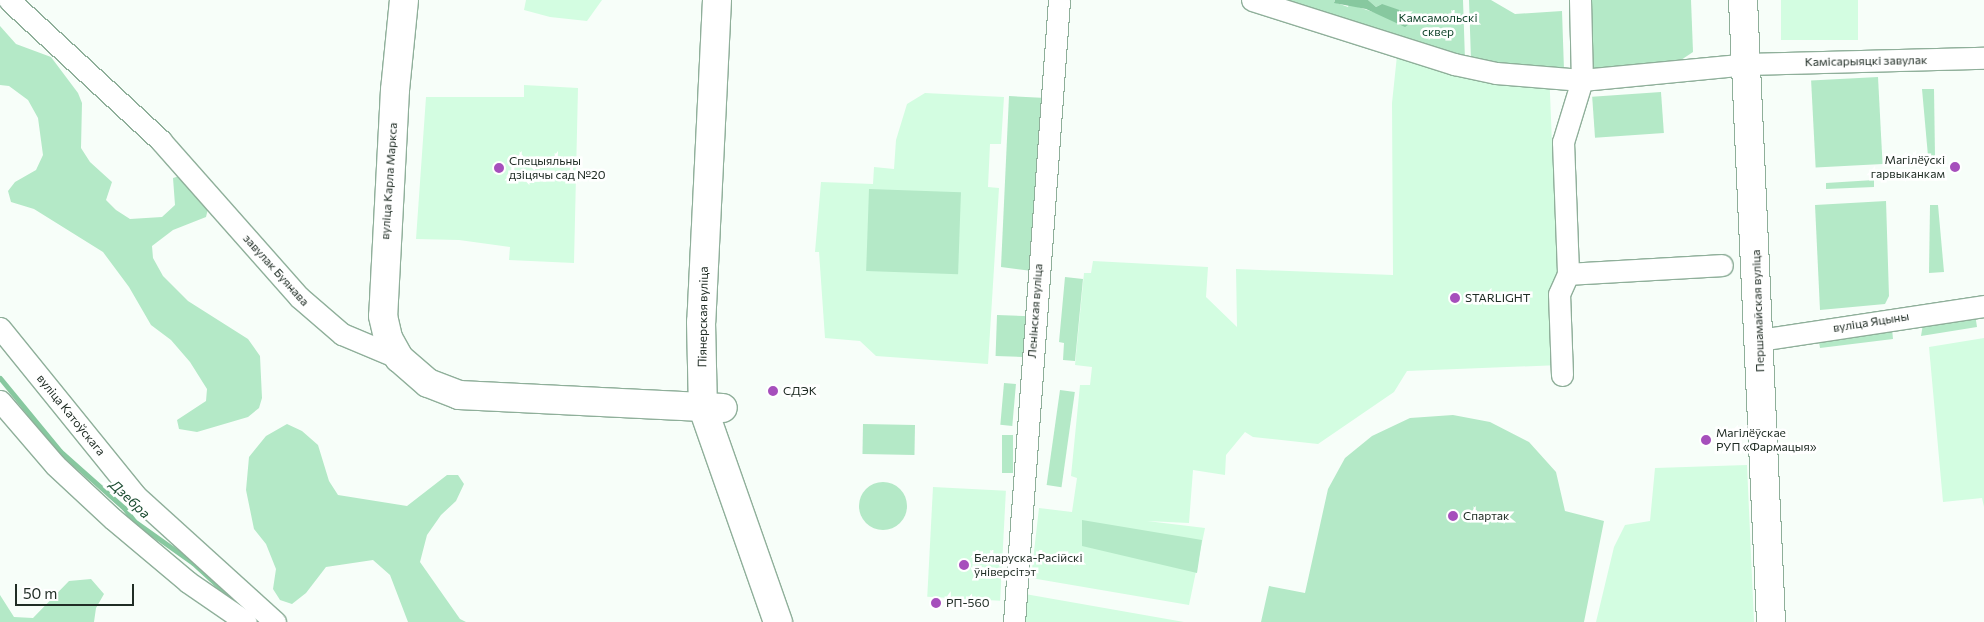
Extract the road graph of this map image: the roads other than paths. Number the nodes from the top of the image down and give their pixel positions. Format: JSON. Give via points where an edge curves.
{"nodes":[{"id":1,"x":8,"y":0,"type":"edge"},
{"id":2,"x":404,"y":0,"type":"edge"},
{"id":3,"x":717,"y":0,"type":"edge"},
{"id":4,"x":734,"y":0,"type":"edge"},
{"id":5,"x":1059,"y":0,"type":"edge"},
{"id":6,"x":1252,"y":0,"type":"edge"},
{"id":7,"x":1580,"y":0,"type":"edge"},
{"id":8,"x":1744,"y":0,"type":"edge"},
{"id":9,"x":1984,"y":58,"type":"edge"},
{"id":10,"x":1747,"y":64,"type":"junction"},
{"id":11,"x":1582,"y":80,"type":"junction"},
{"id":12,"x":1722,"y":265,"type":"dead end"},
{"id":13,"x":1568,"y":274,"type":"junction"},
{"id":14,"x":1984,"y":306,"type":"edge"},
{"id":15,"x":0,"y":328,"type":"edge"},
{"id":16,"x":1759,"y":340,"type":"junction"},
{"id":17,"x":399,"y":358,"type":"junction"},
{"id":18,"x":1562,"y":375,"type":"dead end"},
{"id":19,"x":0,"y":401,"type":"edge"},
{"id":20,"x":713,"y":408,"type":"junction"},
{"id":21,"x":246,"y":622,"type":"edge"},
{"id":22,"x":275,"y":622,"type":"edge"},
{"id":23,"x":778,"y":622,"type":"edge"},
{"id":24,"x":793,"y":622,"type":"edge"},
{"id":25,"x":1014,"y":622,"type":"edge"},
{"id":26,"x":1771,"y":622,"type":"edge"}],
"edges":[{"from":1,"to":17,"type":"street","name":"завулак Буянава","via":[[161,142],[298,297],[342,334]]},
{"from":2,"to":17,"type":"main road","name":"вуліца Карла Маркса","via":[[395,90],[383,316],[388,338]]},
{"from":3,"to":20,"type":"main road","name":"Піянерская вуліца","via":[[701,322]]},
{"from":4,"to":20,"type":"main road","name":"Піянерская вуліца"},
{"from":5,"to":25,"type":"street","name":"Ленінская вуліца"},
{"from":6,"to":11,"type":"street","name":"Камісарыяцкі завулак","via":[[1454,64],[1496,73]]},
{"from":7,"to":11,"type":"street"},
{"from":8,"to":10,"type":"main road","name":"Першамайская вуліца"},
{"from":9,"to":10,"type":"street","name":"Камісарыяцкі завулак"},
{"from":10,"to":11,"type":"street","name":"Камісарыяцкі завулак"},
{"from":10,"to":16,"type":"main road","name":"Першамайская вуліца"},
{"from":11,"to":13,"type":"street","via":[[1563,142]]},
{"from":12,"to":13,"type":"street"},
{"from":13,"to":18,"type":"street","via":[[1559,294]]},
{"from":14,"to":16,"type":"street","name":"вуліца Яцыны"},
{"from":15,"to":22,"type":"street","name":"вуліца Катоўскага","via":[[135,495]]},
{"from":16,"to":26,"type":"main road","name":"Першамайская вуліца"},
{"from":17,"to":20,"type":"main road","name":"завулак Буянава","via":[[428,382],[459,395]]},
{"from":19,"to":21,"type":"street","via":[[55,465],[113,520],[188,582]]},
{"from":20,"to":23,"type":"main road","name":"Піянерская вуліца"},
{"from":20,"to":24,"type":"main road","name":"Піянерская вуліца"}]}
